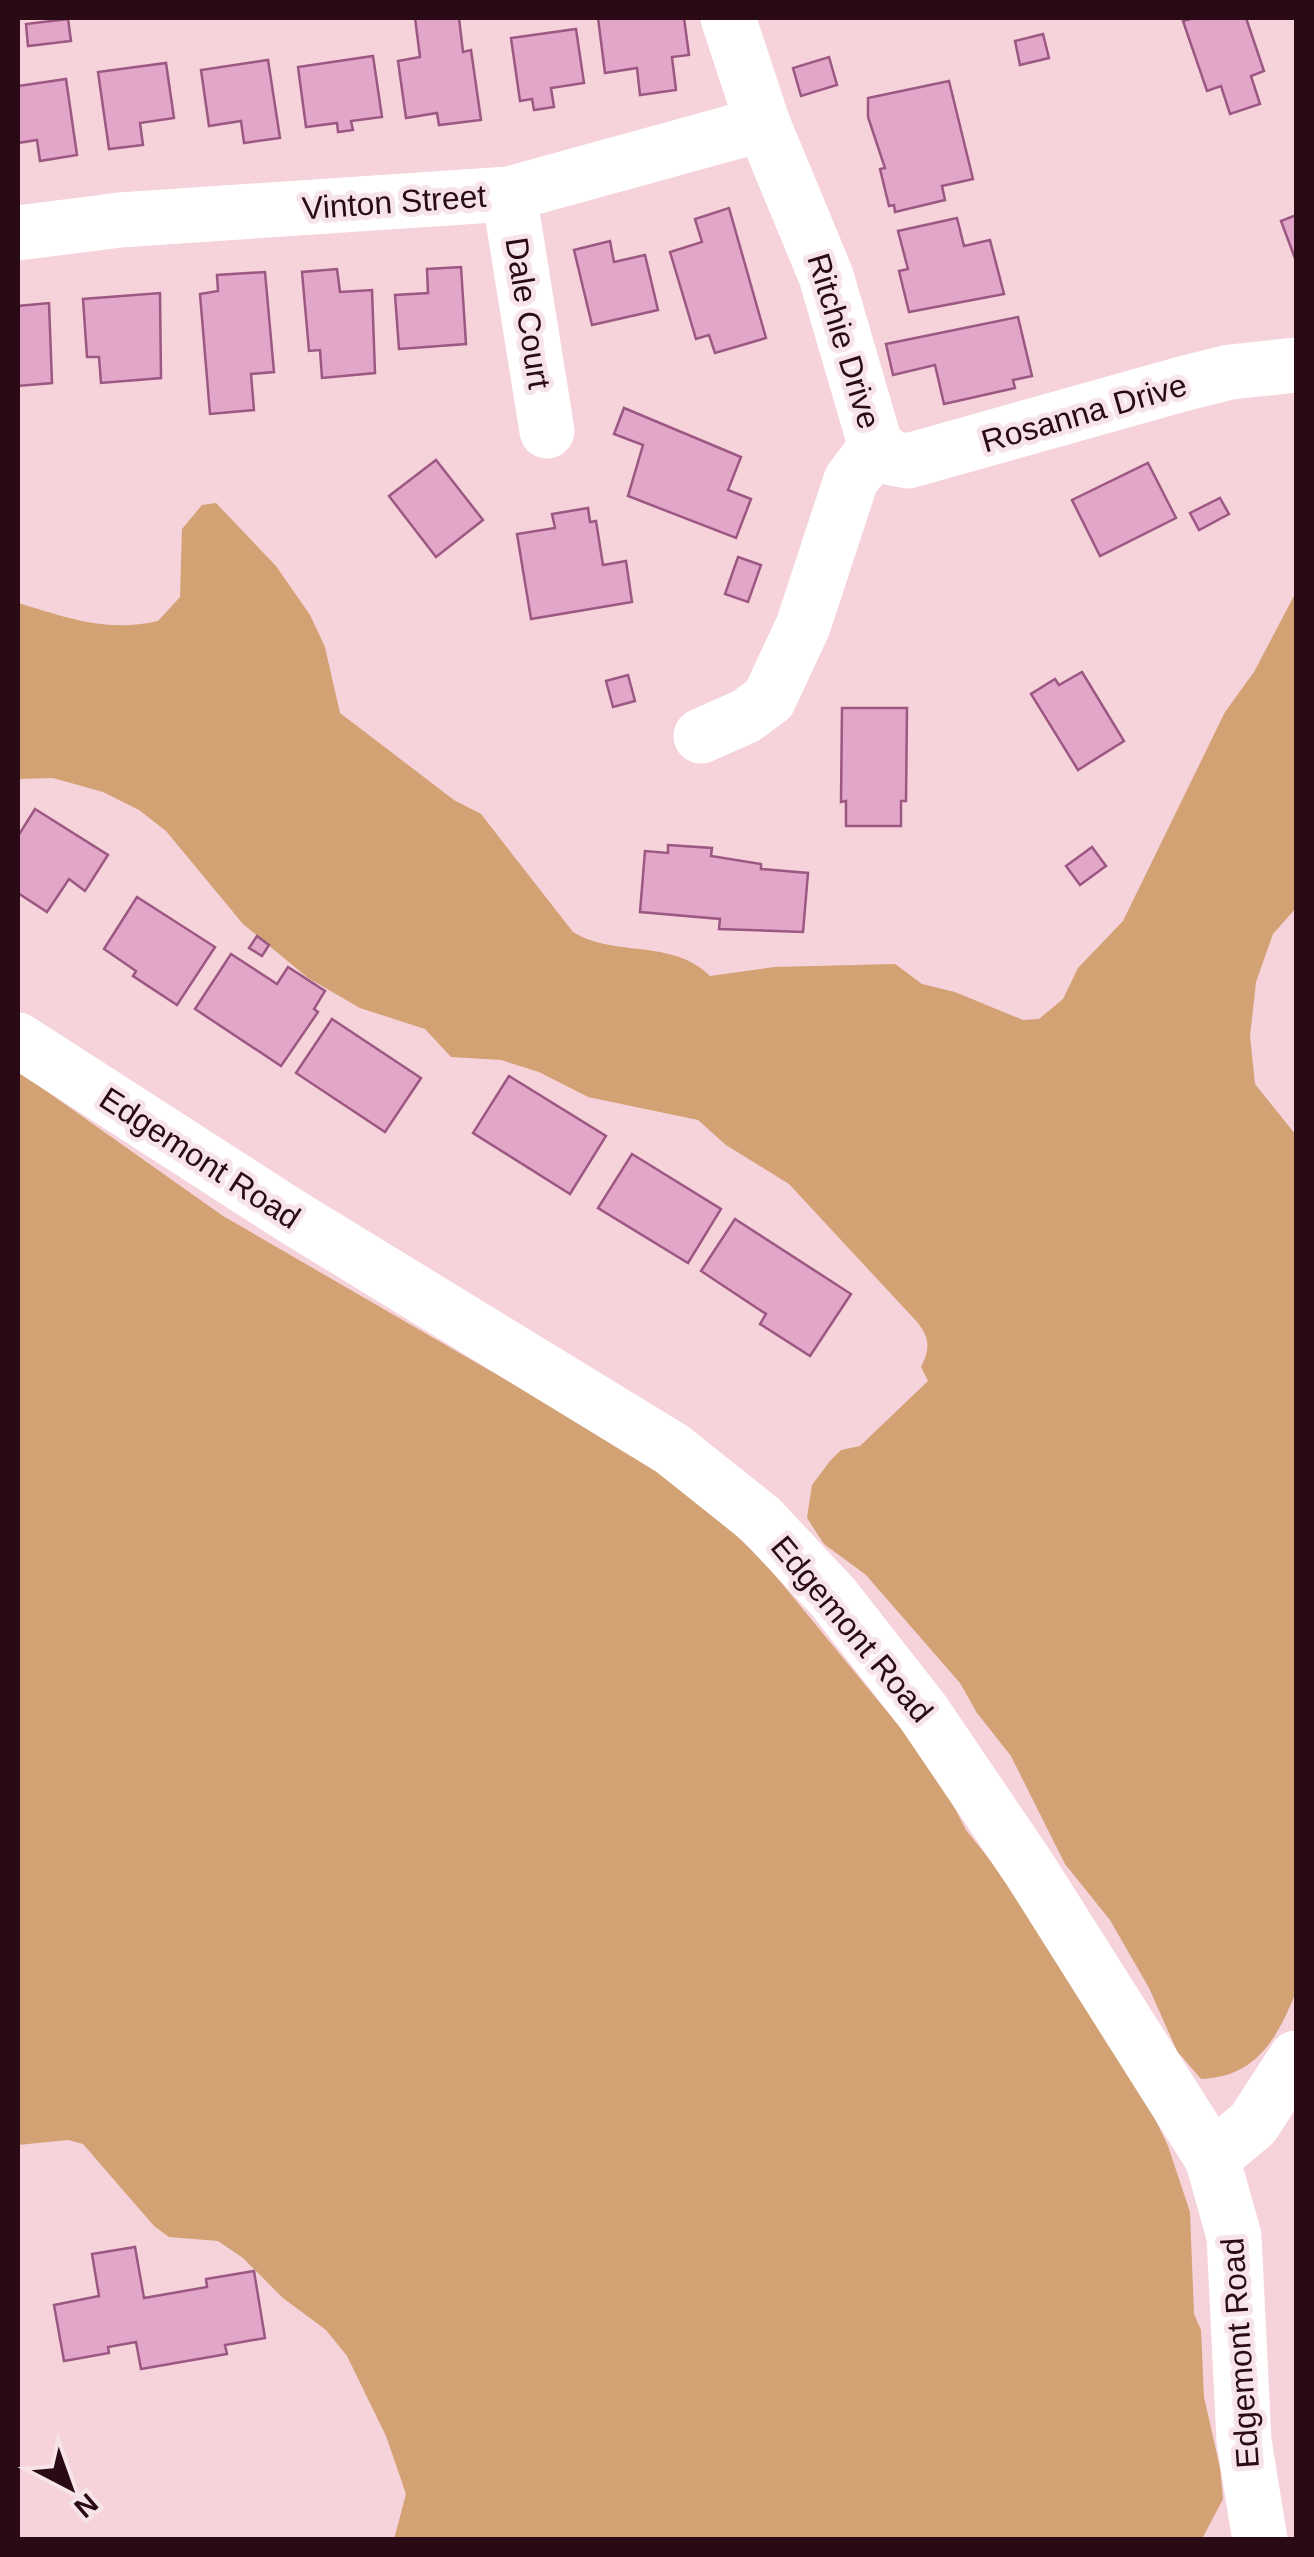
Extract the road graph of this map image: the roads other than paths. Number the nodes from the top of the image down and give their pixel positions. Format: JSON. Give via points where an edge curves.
{"nodes":[{"id":1,"x":728,"y":18,"type":"edge"},
{"id":2,"x":763,"y":124,"type":"junction"},
{"id":3,"x":509,"y":194,"type":"junction"},
{"id":4,"x":18,"y":233,"type":"edge"},
{"id":5,"x":1296,"y":366,"type":"edge"},
{"id":6,"x":547,"y":431,"type":"dead end"},
{"id":7,"x":876,"y":447,"type":"junction"},
{"id":8,"x":701,"y":736,"type":"dead end"},
{"id":9,"x":18,"y":1040,"type":"edge"},
{"id":10,"x":1296,"y":2058,"type":"edge"},
{"id":11,"x":1212,"y":2158,"type":"junction"},
{"id":12,"x":1260,"y":2540,"type":"edge"}],
"edges":[{"from":1,"to":2,"type":"street","name":"Ritchie Drive"},
{"from":2,"to":3,"type":"street","name":"Vinton Street"},
{"from":2,"to":7,"type":"street","name":"Ritchie Drive","via":[[826,276]]},
{"from":3,"to":4,"type":"street","name":"Vinton Street"},
{"from":3,"to":6,"type":"street","name":"Dale Court"},
{"from":5,"to":7,"type":"street","name":"Rosanna Drive","via":[[1214,376],[908,461]]},
{"from":7,"to":8,"type":"street","name":"Ritchie Drive","via":[[851,480],[803,626],[768,699]]},
{"from":9,"to":11,"type":"street","name":"Edgemont Road","via":[[306,1225],[601,1402],[719,1483],[760,1520],[833,1597],[923,1712]]},
{"from":10,"to":11,"type":"street","via":[[1253,2124]]},
{"from":11,"to":12,"type":"street","name":"Edgemont Road","via":[[1234,2236],[1244,2441]]}]}
